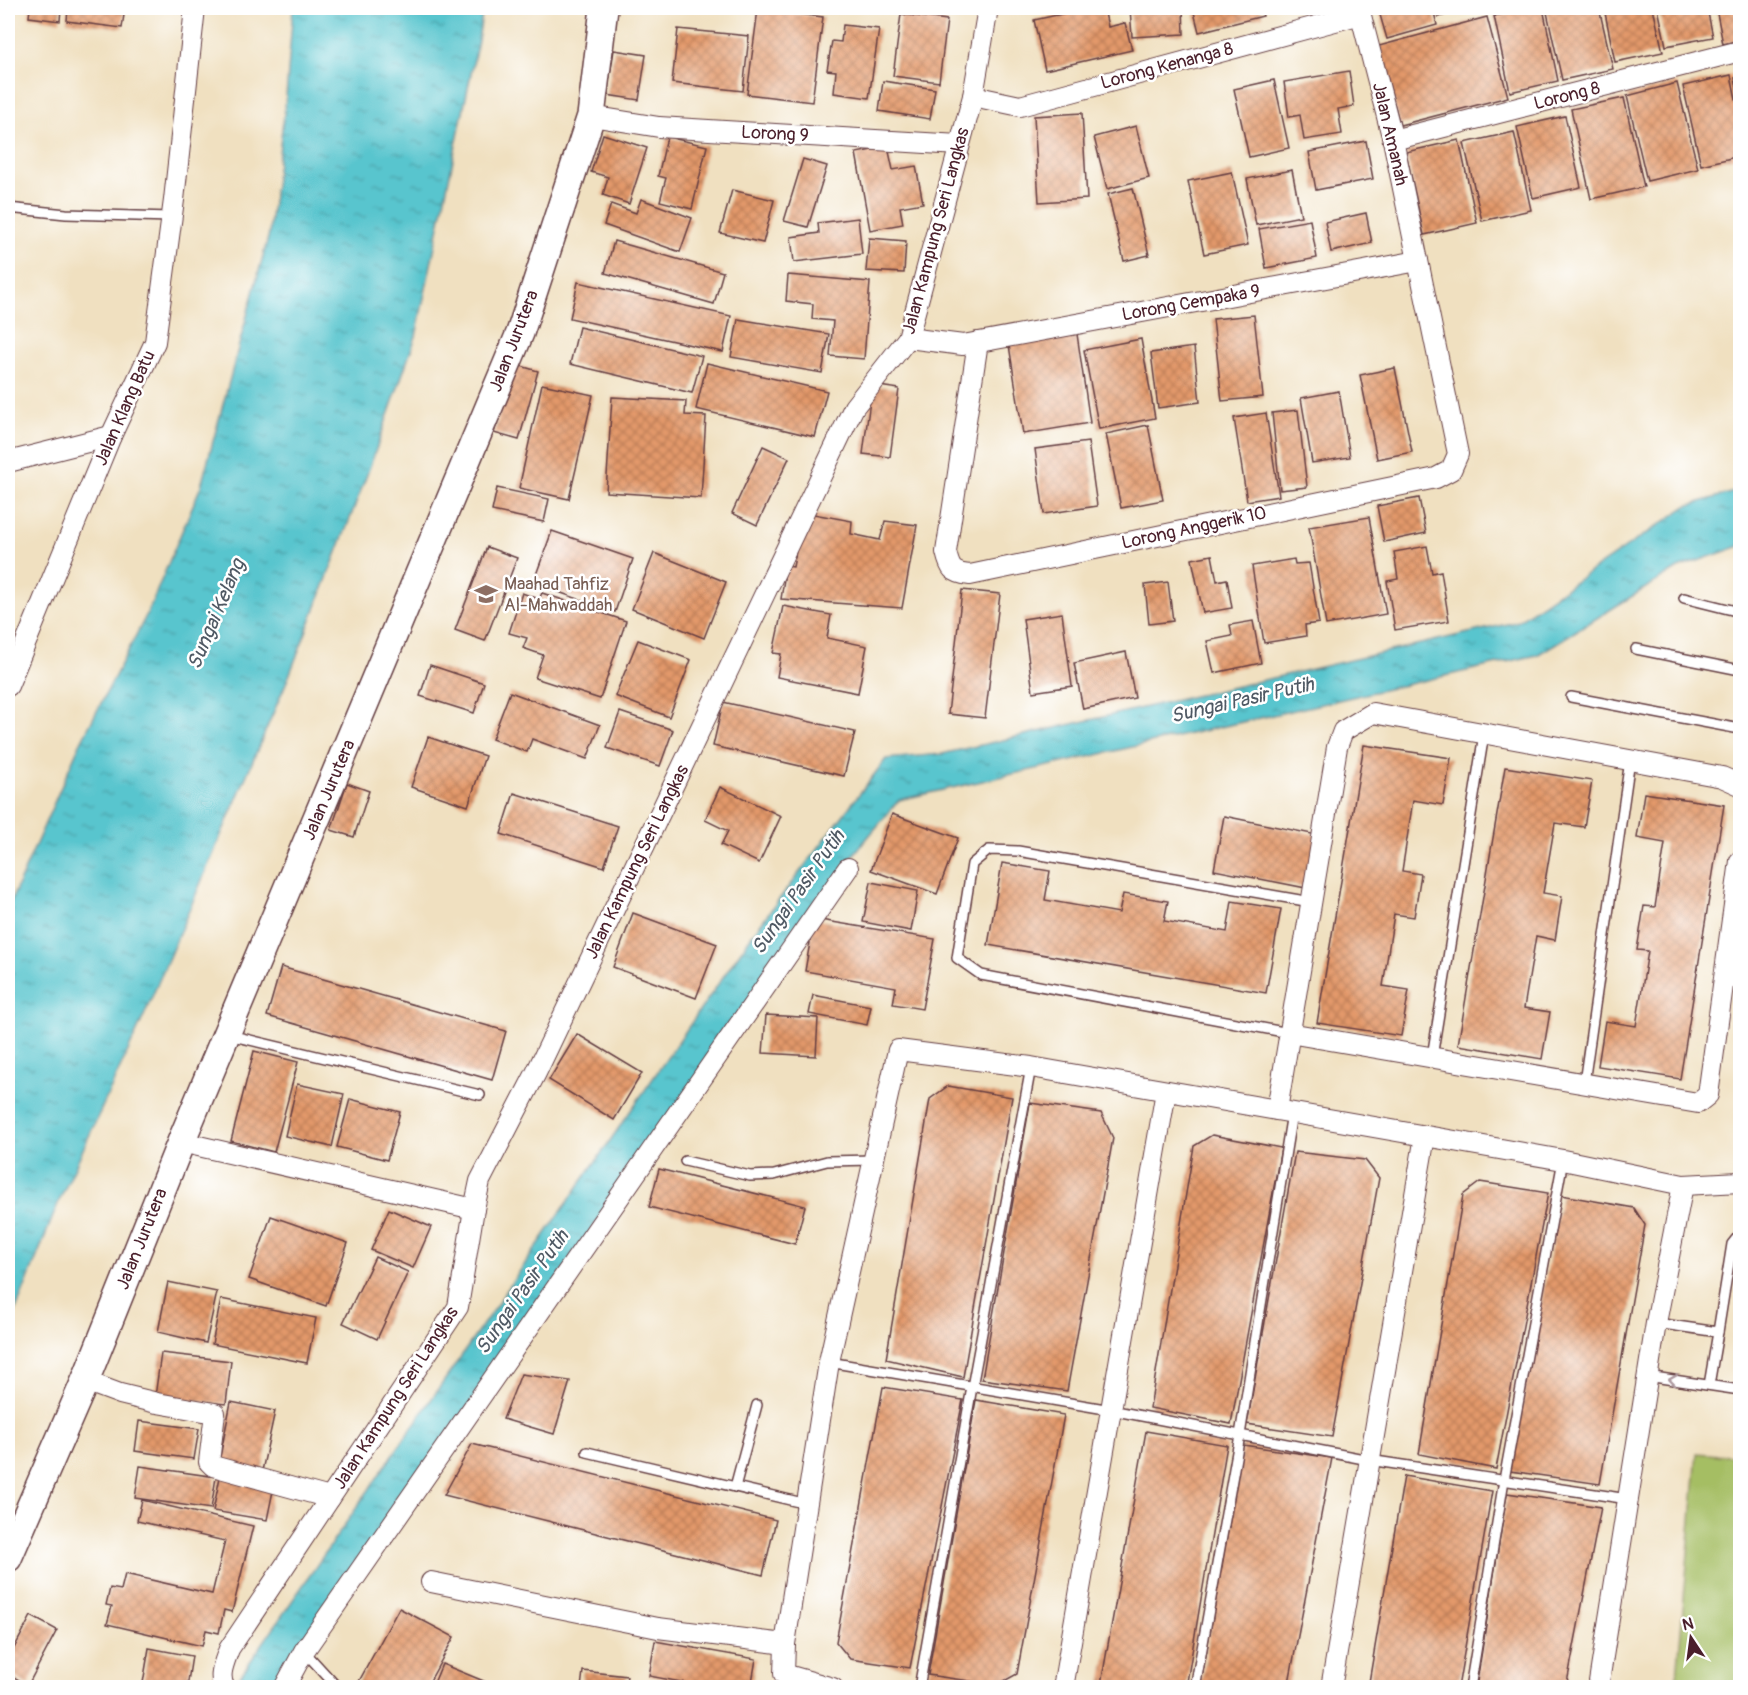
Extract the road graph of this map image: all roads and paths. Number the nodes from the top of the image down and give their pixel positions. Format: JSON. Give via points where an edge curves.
{"nodes":[{"id":1,"x":195,"y":8,"type":"edge"},
{"id":2,"x":604,"y":8,"type":"edge"},
{"id":3,"x":988,"y":8,"type":"edge"},
{"id":4,"x":1360,"y":11,"type":"edge"},
{"id":5,"x":1740,"y":51,"type":"edge"},
{"id":6,"x":980,"y":97,"type":"junction"},
{"id":7,"x":591,"y":116,"type":"junction"},
{"id":8,"x":1393,"y":140,"type":"junction"},
{"id":9,"x":959,"y":145,"type":"junction"},
{"id":10,"x":8,"y":207,"type":"edge"},
{"id":11,"x":171,"y":217,"type":"junction"},
{"id":12,"x":1418,"y":261,"type":"junction"},
{"id":13,"x":908,"y":338,"type":"junction"},
{"id":14,"x":970,"y":344,"type":"junction"},
{"id":15,"x":111,"y":436,"type":"junction"},
{"id":16,"x":8,"y":462,"type":"edge"},
{"id":17,"x":1684,"y":598,"type":"dead end"},
{"id":18,"x":1740,"y":612,"type":"edge"},
{"id":19,"x":1636,"y":649,"type":"dead end"},
{"id":20,"x":1740,"y":670,"type":"edge"},
{"id":21,"x":8,"y":686,"type":"edge"},
{"id":22,"x":1571,"y":698,"type":"dead end"},
{"id":23,"x":1740,"y":729,"type":"edge"},
{"id":24,"x":1484,"y":734,"type":"junction"},
{"id":25,"x":1630,"y":760,"type":"junction"},
{"id":26,"x":1740,"y":785,"type":"edge"},
{"id":27,"x":1740,"y":861,"type":"edge"},
{"id":28,"x":848,"y":868,"type":"dead end"},
{"id":29,"x":1311,"y":902,"type":"junction"},
{"id":30,"x":226,"y":1034,"type":"junction"},
{"id":31,"x":1289,"y":1034,"type":"junction"},
{"id":32,"x":1432,"y":1058,"type":"junction"},
{"id":33,"x":1031,"y":1067,"type":"junction"},
{"id":34,"x":1584,"y":1083,"type":"junction"},
{"id":35,"x":1166,"y":1090,"type":"junction"},
{"id":36,"x":480,"y":1095,"type":"dead end"},
{"id":37,"x":1284,"y":1111,"type":"junction"},
{"id":38,"x":1425,"y":1136,"type":"junction"},
{"id":39,"x":181,"y":1142,"type":"junction"},
{"id":40,"x":874,"y":1160,"type":"junction"},
{"id":41,"x":1563,"y":1160,"type":"junction"},
{"id":42,"x":685,"y":1161,"type":"dead end"},
{"id":43,"x":1740,"y":1182,"type":"edge"},
{"id":44,"x":1683,"y":1185,"type":"junction"},
{"id":45,"x":474,"y":1209,"type":"junction"},
{"id":46,"x":1740,"y":1234,"type":"edge"},
{"id":47,"x":1656,"y":1323,"type":"junction"},
{"id":48,"x":1718,"y":1332,"type":"junction"},
{"id":49,"x":829,"y":1362,"type":"junction"},
{"id":50,"x":1647,"y":1376,"type":"junction"},
{"id":51,"x":85,"y":1381,"type":"junction"},
{"id":52,"x":1709,"y":1385,"type":"junction"},
{"id":53,"x":972,"y":1387,"type":"junction"},
{"id":54,"x":1740,"y":1390,"type":"edge"},
{"id":55,"x":757,"y":1405,"type":"dead end"},
{"id":56,"x":1111,"y":1410,"type":"junction"},
{"id":57,"x":1240,"y":1435,"type":"junction"},
{"id":58,"x":587,"y":1452,"type":"dead end"},
{"id":59,"x":1369,"y":1460,"type":"junction"},
{"id":60,"x":1504,"y":1480,"type":"junction"},
{"id":61,"x":735,"y":1487,"type":"junction"},
{"id":62,"x":330,"y":1498,"type":"junction"},
{"id":63,"x":1628,"y":1499,"type":"junction"},
{"id":64,"x":807,"y":1504,"type":"junction"},
{"id":65,"x":8,"y":1558,"type":"edge"},
{"id":66,"x":431,"y":1582,"type":"dead end"},
{"id":67,"x":785,"y":1644,"type":"junction"},
{"id":68,"x":304,"y":1651,"type":"junction"},
{"id":69,"x":781,"y":1681,"type":"edge"},
{"id":70,"x":224,"y":1686,"type":"edge"},
{"id":71,"x":284,"y":1688,"type":"edge"},
{"id":72,"x":338,"y":1688,"type":"edge"},
{"id":73,"x":833,"y":1688,"type":"edge"},
{"id":74,"x":919,"y":1688,"type":"edge"},
{"id":75,"x":1063,"y":1688,"type":"edge"},
{"id":76,"x":1195,"y":1688,"type":"edge"},
{"id":77,"x":1331,"y":1688,"type":"edge"},
{"id":78,"x":1470,"y":1688,"type":"edge"},
{"id":79,"x":1598,"y":1688,"type":"edge"}],
"edges":[{"from":1,"to":11,"type":"street","name":"Jalan Klang Batu"},
{"from":2,"to":7,"type":"street","name":"Jalan Jurutera"},
{"from":3,"to":6,"type":"street","name":"Jalan Kampung Seri Langkas"},
{"from":4,"to":6,"type":"street","name":"Lorong Kenanga 8","via":[[1020,106]]},
{"from":4,"to":8,"type":"street","name":"Jalan Amanah"},
{"from":5,"to":8,"type":"street","name":"Lorong 8"},
{"from":6,"to":9,"type":"street","name":"Jalan Kampung Seri Langkas"},
{"from":7,"to":9,"type":"street","name":"Lorong 9","via":[[658,127]]},
{"from":7,"to":30,"type":"street","name":"Jalan Jurutera","via":[[520,333]]},
{"from":8,"to":12,"type":"street","name":"Jalan Amanah"},
{"from":9,"to":13,"type":"street","name":"Jalan Kampung Seri Langkas"},
{"from":10,"to":11,"type":"lane","via":[[66,214]]},
{"from":11,"to":15,"type":"street","name":"Jalan Klang Batu","via":[[154,342]]},
{"from":12,"to":14,"type":"street","name":"Lorong Cempaka 9"},
{"from":12,"to":14,"type":"street","name":"Lorong Anggerik 10","via":[[1458,454],[1451,470],[1436,478],[970,574],[958,573],[949,566],[946,552]]},
{"from":13,"to":14,"type":"street","name":"Lorong Cempaka 9"},
{"from":13,"to":45,"type":"street","name":"Jalan Kampung Seri Langkas","via":[[854,407],[536,1073],[480,1181]]},
{"from":15,"to":16,"type":"street"},
{"from":15,"to":21,"type":"street","name":"Jalan Klang Batu"},
{"from":17,"to":18,"type":"lane"},
{"from":19,"to":20,"type":"lane"},
{"from":22,"to":23,"type":"lane"},
{"from":24,"to":25,"type":"street"},
{"from":24,"to":29,"type":"street","via":[[1373,713],[1343,731],[1336,747]]},
{"from":24,"to":32,"type":"lane"},
{"from":25,"to":26,"type":"street","via":[[1722,777]]},
{"from":25,"to":34,"type":"lane"},
{"from":27,"to":34,"type":"street","via":[[1708,1095],[1698,1103]]},
{"from":28,"to":68,"type":"street"},
{"from":29,"to":31,"type":"street"},
{"from":29,"to":31,"type":"lane","via":[[1018,851],[989,850],[972,864],[957,958],[981,975]]},
{"from":30,"to":36,"type":"lane"},
{"from":30,"to":39,"type":"street","name":"Jalan Jurutera"},
{"from":31,"to":32,"type":"street"},
{"from":31,"to":37,"type":"street"},
{"from":32,"to":34,"type":"street"},
{"from":33,"to":35,"type":"street"},
{"from":33,"to":40,"type":"street","via":[[898,1050]]},
{"from":33,"to":53,"type":"lane"},
{"from":35,"to":37,"type":"street"},
{"from":35,"to":56,"type":"street"},
{"from":37,"to":38,"type":"street"},
{"from":37,"to":57,"type":"lane"},
{"from":38,"to":41,"type":"street"},
{"from":38,"to":59,"type":"street"},
{"from":39,"to":45,"type":"street"},
{"from":39,"to":51,"type":"street","name":"Jalan Jurutera"},
{"from":40,"to":42,"type":"lane","via":[[827,1161],[774,1175],[750,1176]]},
{"from":40,"to":49,"type":"street"},
{"from":41,"to":44,"type":"street"},
{"from":41,"to":60,"type":"lane"},
{"from":43,"to":44,"type":"street"},
{"from":44,"to":47,"type":"street"},
{"from":45,"to":62,"type":"street","name":"Jalan Kampung Seri Langkas","via":[[458,1307]]},
{"from":46,"to":48,"type":"lane","via":[[1732,1244]]},
{"from":47,"to":48,"type":"lane"},
{"from":47,"to":50,"type":"street"},
{"from":48,"to":52,"type":"lane"},
{"from":49,"to":53,"type":"lane"},
{"from":49,"to":64,"type":"street"},
{"from":52,"to":50,"type":"lane","one_way":true},
{"from":50,"to":63,"type":"street"},
{"from":51,"to":62,"type":"street","via":[[120,1394],[215,1413],[209,1462],[213,1466]]},
{"from":51,"to":65,"type":"street","name":"Jalan Jurutera"},
{"from":52,"to":54,"type":"lane"},
{"from":53,"to":56,"type":"lane"},
{"from":53,"to":74,"type":"lane"},
{"from":55,"to":61,"type":"lane"},
{"from":56,"to":57,"type":"lane"},
{"from":56,"to":75,"type":"street"},
{"from":57,"to":59,"type":"lane"},
{"from":57,"to":76,"type":"lane"},
{"from":58,"to":61,"type":"lane"},
{"from":59,"to":60,"type":"lane"},
{"from":59,"to":77,"type":"street"},
{"from":60,"to":63,"type":"lane"},
{"from":60,"to":78,"type":"lane"},
{"from":61,"to":64,"type":"lane"},
{"from":62,"to":70,"type":"street","name":"Jalan Kampung Seri Langkas","via":[[229,1649],[221,1673]]},
{"from":63,"to":79,"type":"street"},
{"from":64,"to":67,"type":"street"},
{"from":66,"to":67,"type":"street","via":[[658,1628]]},
{"from":67,"to":69,"type":"street"},
{"from":68,"to":71,"type":"street"},
{"from":68,"to":72,"type":"lane"},
{"from":69,"to":73,"type":"street"}]}
